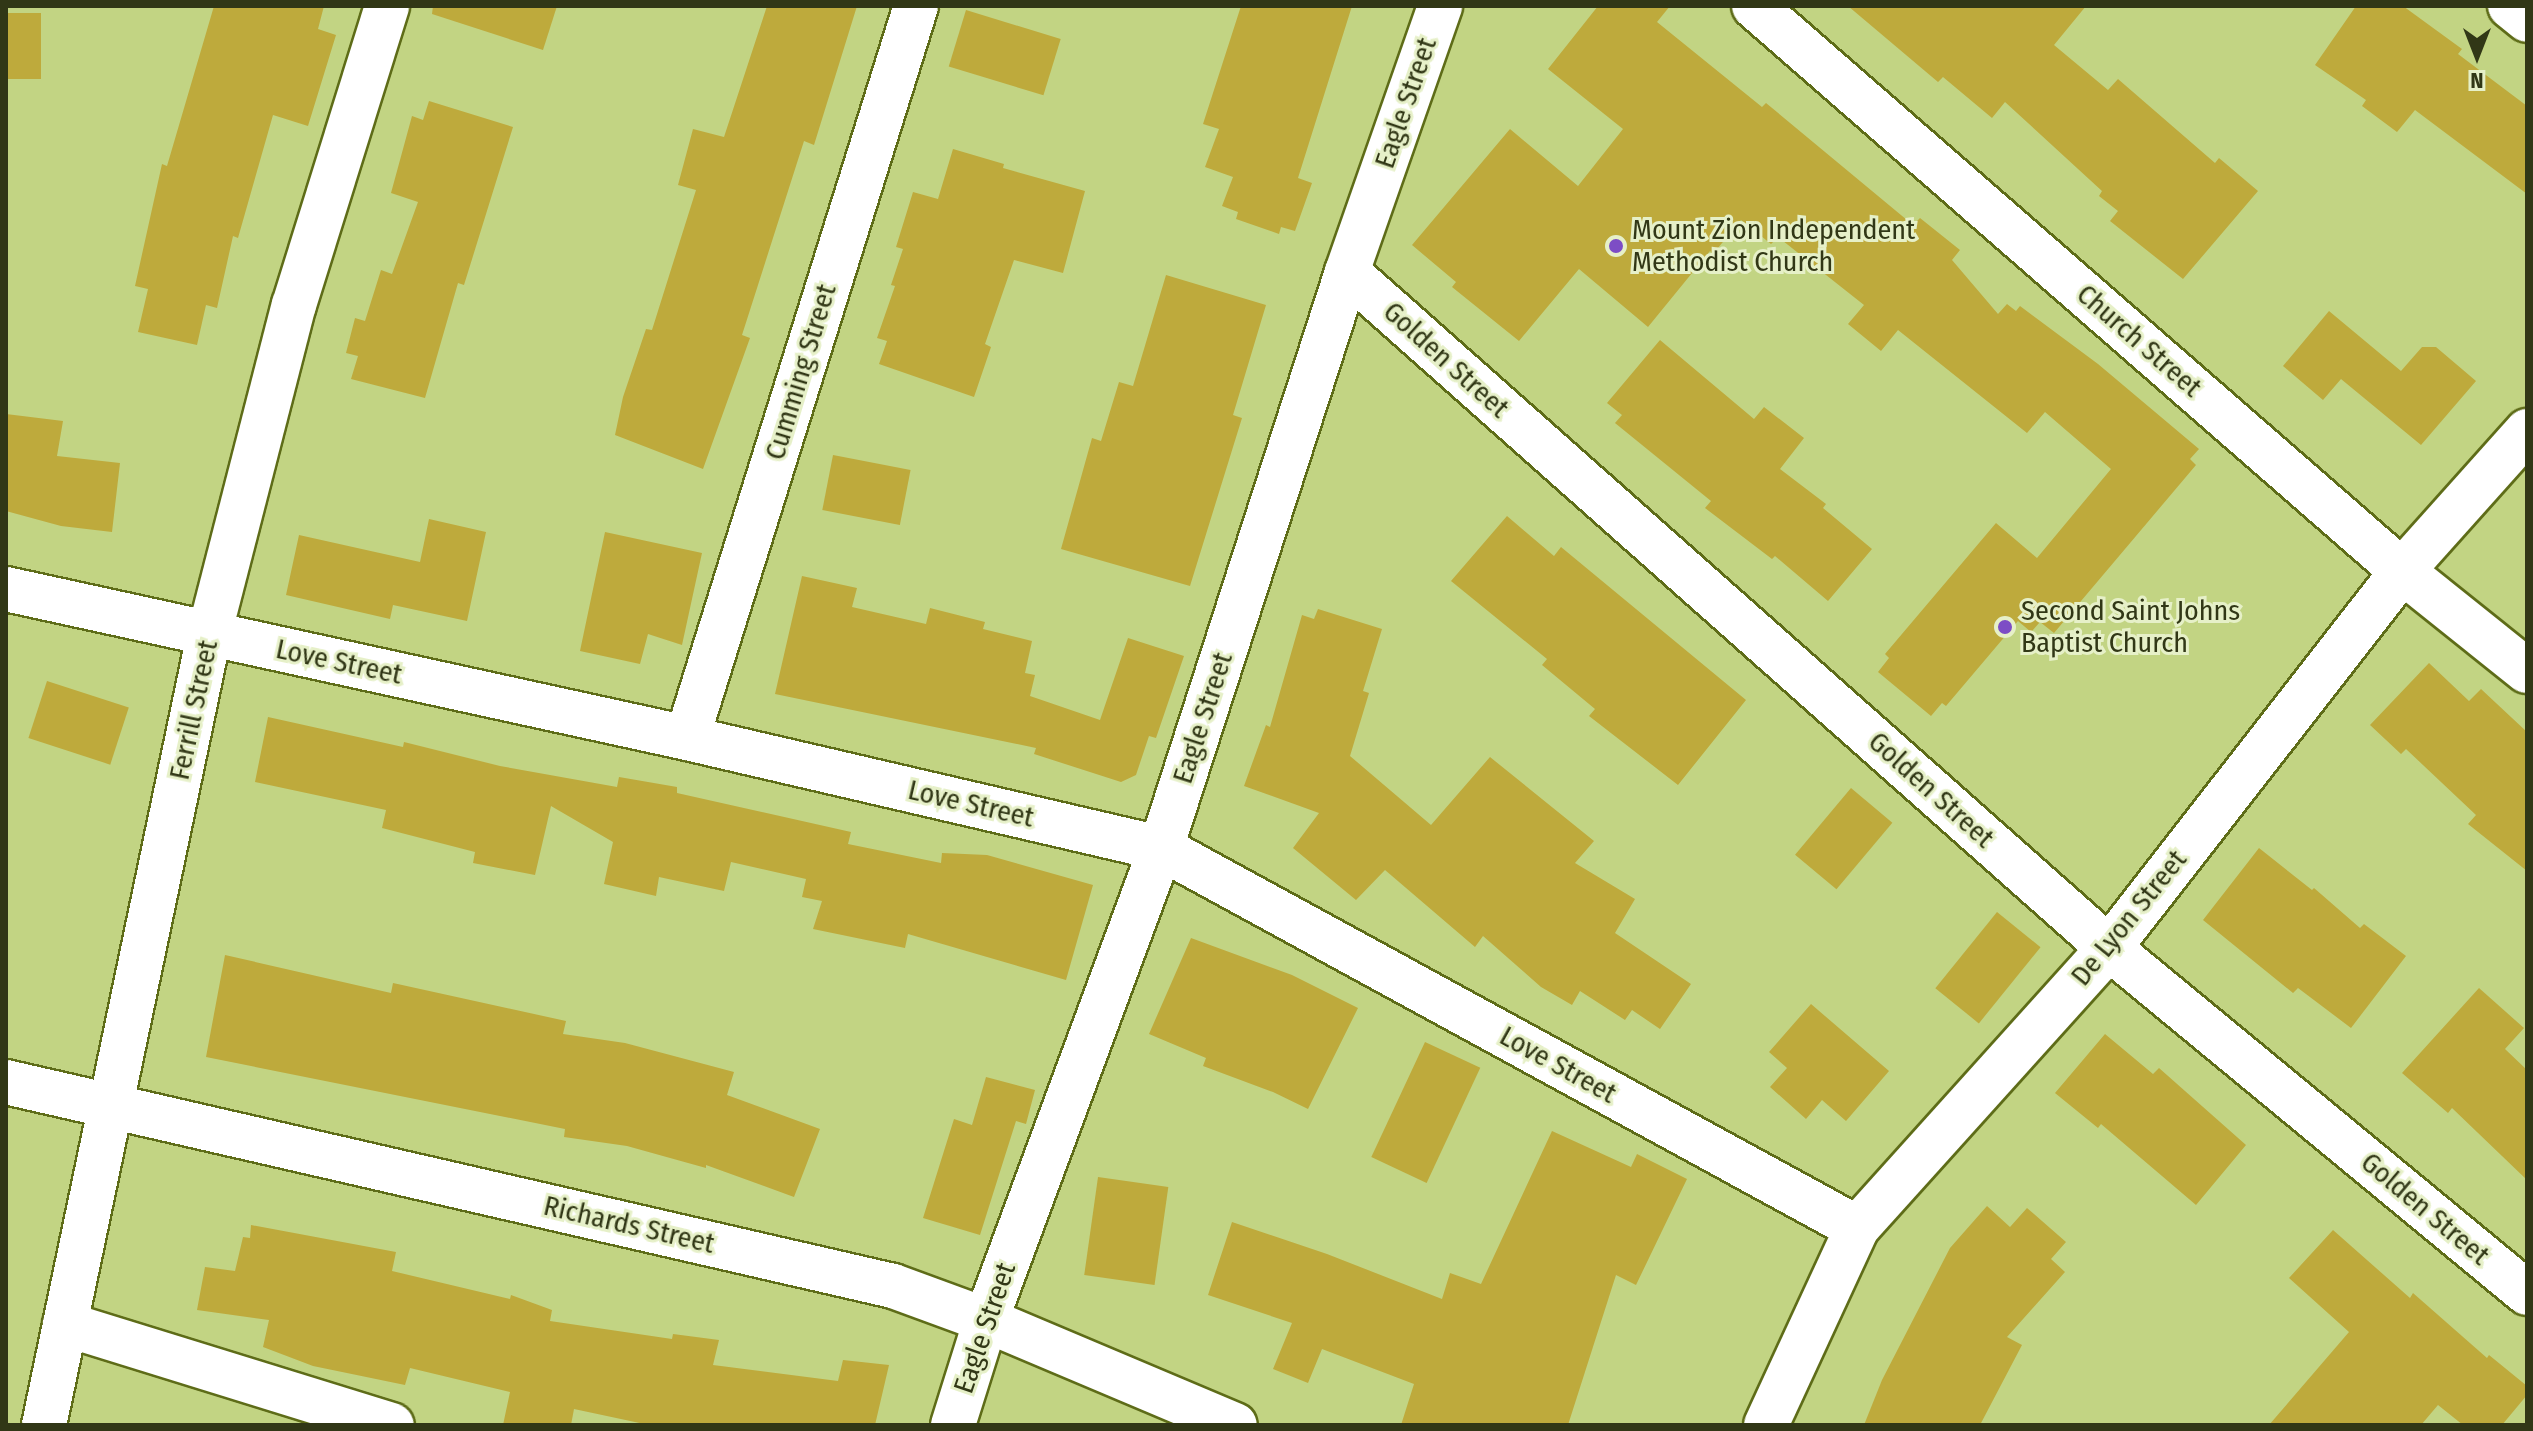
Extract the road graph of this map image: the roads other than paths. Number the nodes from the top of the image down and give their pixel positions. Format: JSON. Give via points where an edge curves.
{"nodes":[{"id":1,"x":387,"y":6,"type":"edge"},
{"id":2,"x":916,"y":6,"type":"edge"},
{"id":3,"x":1440,"y":6,"type":"edge"},
{"id":4,"x":1754,"y":6,"type":"edge"},
{"id":5,"x":2510,"y":6,"type":"edge"},
{"id":6,"x":2527,"y":20,"type":"edge"},
{"id":7,"x":1347,"y":272,"type":"junction"},
{"id":8,"x":2527,"y":431,"type":"edge"},
{"id":9,"x":2402,"y":571,"type":"junction"},
{"id":10,"x":6,"y":589,"type":"edge"},
{"id":11,"x":209,"y":635,"type":"junction"},
{"id":12,"x":2527,"y":671,"type":"edge"},
{"id":13,"x":687,"y":738,"type":"junction"},
{"id":14,"x":1161,"y":848,"type":"junction"},
{"id":15,"x":2109,"y":948,"type":"junction"},
{"id":16,"x":6,"y":1082,"type":"edge"},
{"id":17,"x":113,"y":1106,"type":"junction"},
{"id":18,"x":1857,"y":1228,"type":"junction"},
{"id":19,"x":2527,"y":1293,"type":"edge"},
{"id":20,"x":986,"y":1320,"type":"junction"},
{"id":21,"x":65,"y":1324,"type":"junction"},
{"id":22,"x":44,"y":1425,"type":"edge"},
{"id":23,"x":392,"y":1425,"type":"edge"},
{"id":24,"x":953,"y":1425,"type":"edge"},
{"id":25,"x":1235,"y":1425,"type":"edge"},
{"id":26,"x":1766,"y":1425,"type":"edge"}],
"edges":[{"from":1,"to":11,"type":"street","name":"Ferrill Street","via":[[294,305]]},
{"from":2,"to":13,"type":"street","name":"Cumming Street"},
{"from":3,"to":7,"type":"street","name":"Eagle Street"},
{"from":4,"to":9,"type":"street","name":"Church Street"},
{"from":5,"to":6,"type":"street"},
{"from":7,"to":14,"type":"street","name":"Eagle Street"},
{"from":7,"to":15,"type":"street","name":"Golden Street"},
{"from":8,"to":9,"type":"street","name":"De Lyon Street"},
{"from":9,"to":12,"type":"street","name":"Church Street"},
{"from":9,"to":15,"type":"street","name":"De Lyon Street"},
{"from":10,"to":11,"type":"street","name":"Love Street"},
{"from":11,"to":13,"type":"street","name":"Love Street"},
{"from":11,"to":17,"type":"street","name":"Ferrill Street"},
{"from":13,"to":14,"type":"street","name":"Love Street"},
{"from":14,"to":18,"type":"street","name":"Love Street"},
{"from":14,"to":20,"type":"street","name":"Eagle Street"},
{"from":15,"to":18,"type":"street","name":"De Lyon Street"},
{"from":15,"to":19,"type":"street","name":"Golden Street"},
{"from":16,"to":17,"type":"street","name":"Richards Street"},
{"from":17,"to":20,"type":"street","name":"Richards Street","via":[[893,1286]]},
{"from":17,"to":21,"type":"street","name":"Ferrill Street"},
{"from":18,"to":26,"type":"street","name":"De Lyon Street"},
{"from":20,"to":24,"type":"street","name":"Eagle Street"},
{"from":20,"to":25,"type":"street","name":"Richards Street"},
{"from":21,"to":22,"type":"street","name":"Ferrill Street"},
{"from":21,"to":23,"type":"street"}]}
